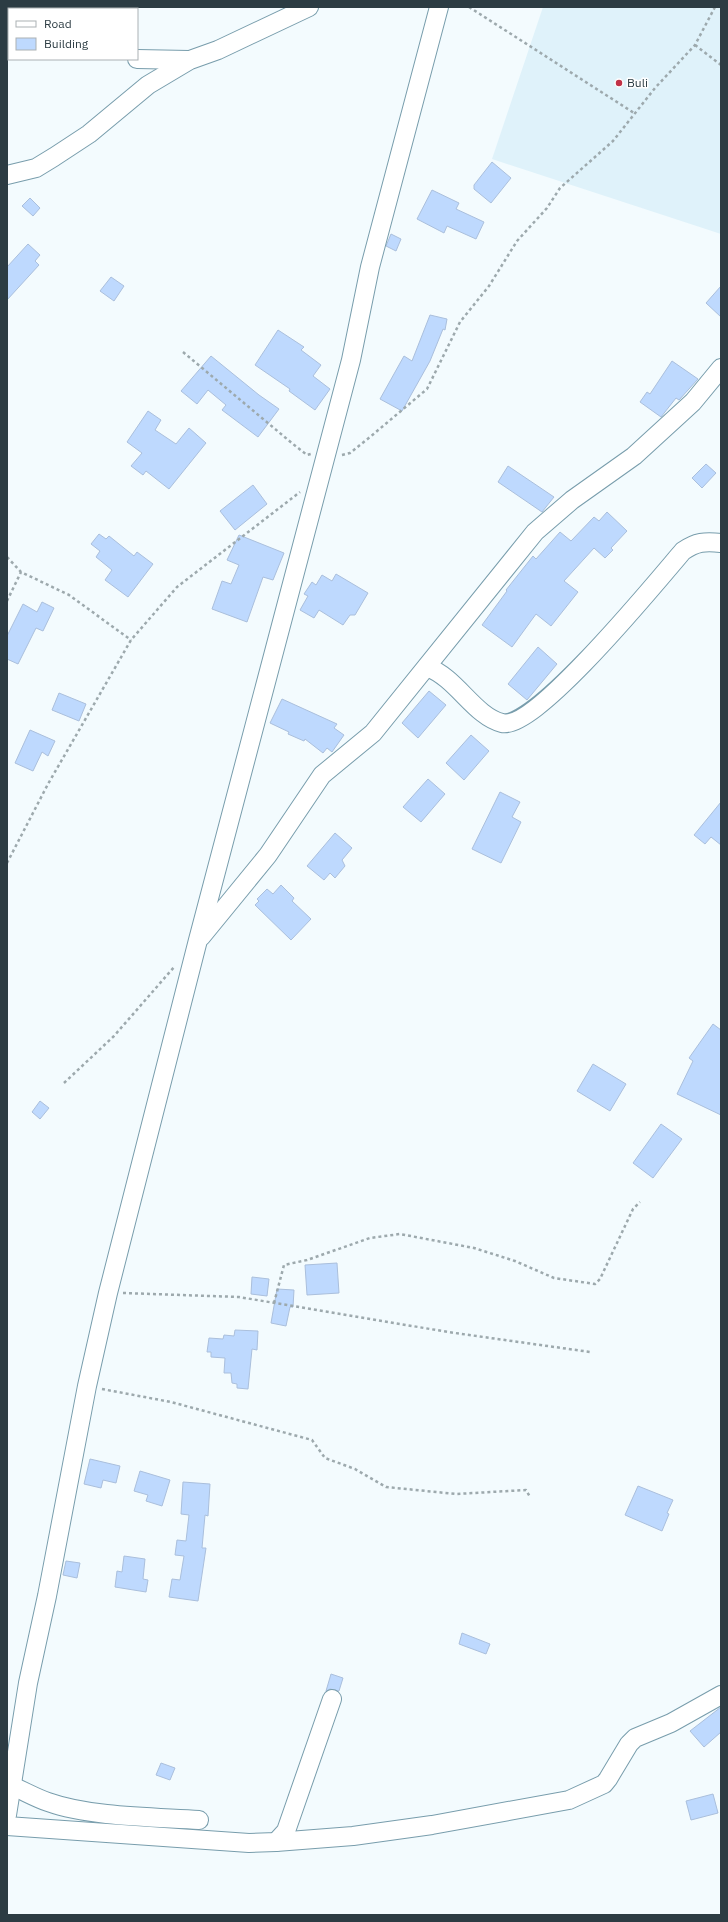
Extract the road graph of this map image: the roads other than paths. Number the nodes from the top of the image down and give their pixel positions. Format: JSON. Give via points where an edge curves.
{"nodes":[{"id":1,"x":309,"y":7,"type":"edge"},
{"id":2,"x":439,"y":7,"type":"edge"},
{"id":3,"x":138,"y":58,"type":"edge"},
{"id":4,"x":190,"y":60,"type":"junction"},
{"id":5,"x":7,"y":175,"type":"edge"},
{"id":6,"x":721,"y":368,"type":"edge"},
{"id":7,"x":721,"y":543,"type":"edge"},
{"id":8,"x":427,"y":668,"type":"junction"},
{"id":9,"x":198,"y":940,"type":"junction"},
{"id":10,"x":721,"y":1694,"type":"edge"},
{"id":11,"x":332,"y":1699,"type":"dead end"},
{"id":12,"x":12,"y":1786,"type":"junction"},
{"id":13,"x":7,"y":1815,"type":"edge"},
{"id":14,"x":199,"y":1820,"type":"dead end"},
{"id":15,"x":7,"y":1826,"type":"edge"},
{"id":16,"x":276,"y":1842,"type":"junction"}],
"edges":[{"from":1,"to":4,"type":"street","via":[[218,50]]},
{"from":2,"to":9,"type":"street","via":[[370,267],[351,360]]},
{"from":3,"to":4,"type":"street"},
{"from":4,"to":5,"type":"street","via":[[148,85],[89,134],[54,157],[36,168]]},
{"from":6,"to":8,"type":"street","via":[[693,402],[634,456],[572,500],[535,532]]},
{"from":7,"to":8,"type":"street","via":[[694,544],[683,551],[573,675],[524,717],[513,722],[503,723],[493,719],[446,677]]},
{"from":8,"to":9,"type":"street","via":[[373,733],[322,775],[268,856]]},
{"from":9,"to":12,"type":"street","via":[[108,1293],[87,1386],[28,1683]]},
{"from":10,"to":16,"type":"street","via":[[671,1723],[635,1738],[604,1784],[570,1800],[432,1825],[353,1836]]},
{"from":11,"to":16,"type":"street","via":[[286,1831]]},
{"from":12,"to":13,"type":"street"},
{"from":12,"to":14,"type":"street","via":[[48,1802],[72,1808],[126,1816]]},
{"from":15,"to":16,"type":"street","via":[[249,1843]]}]}
